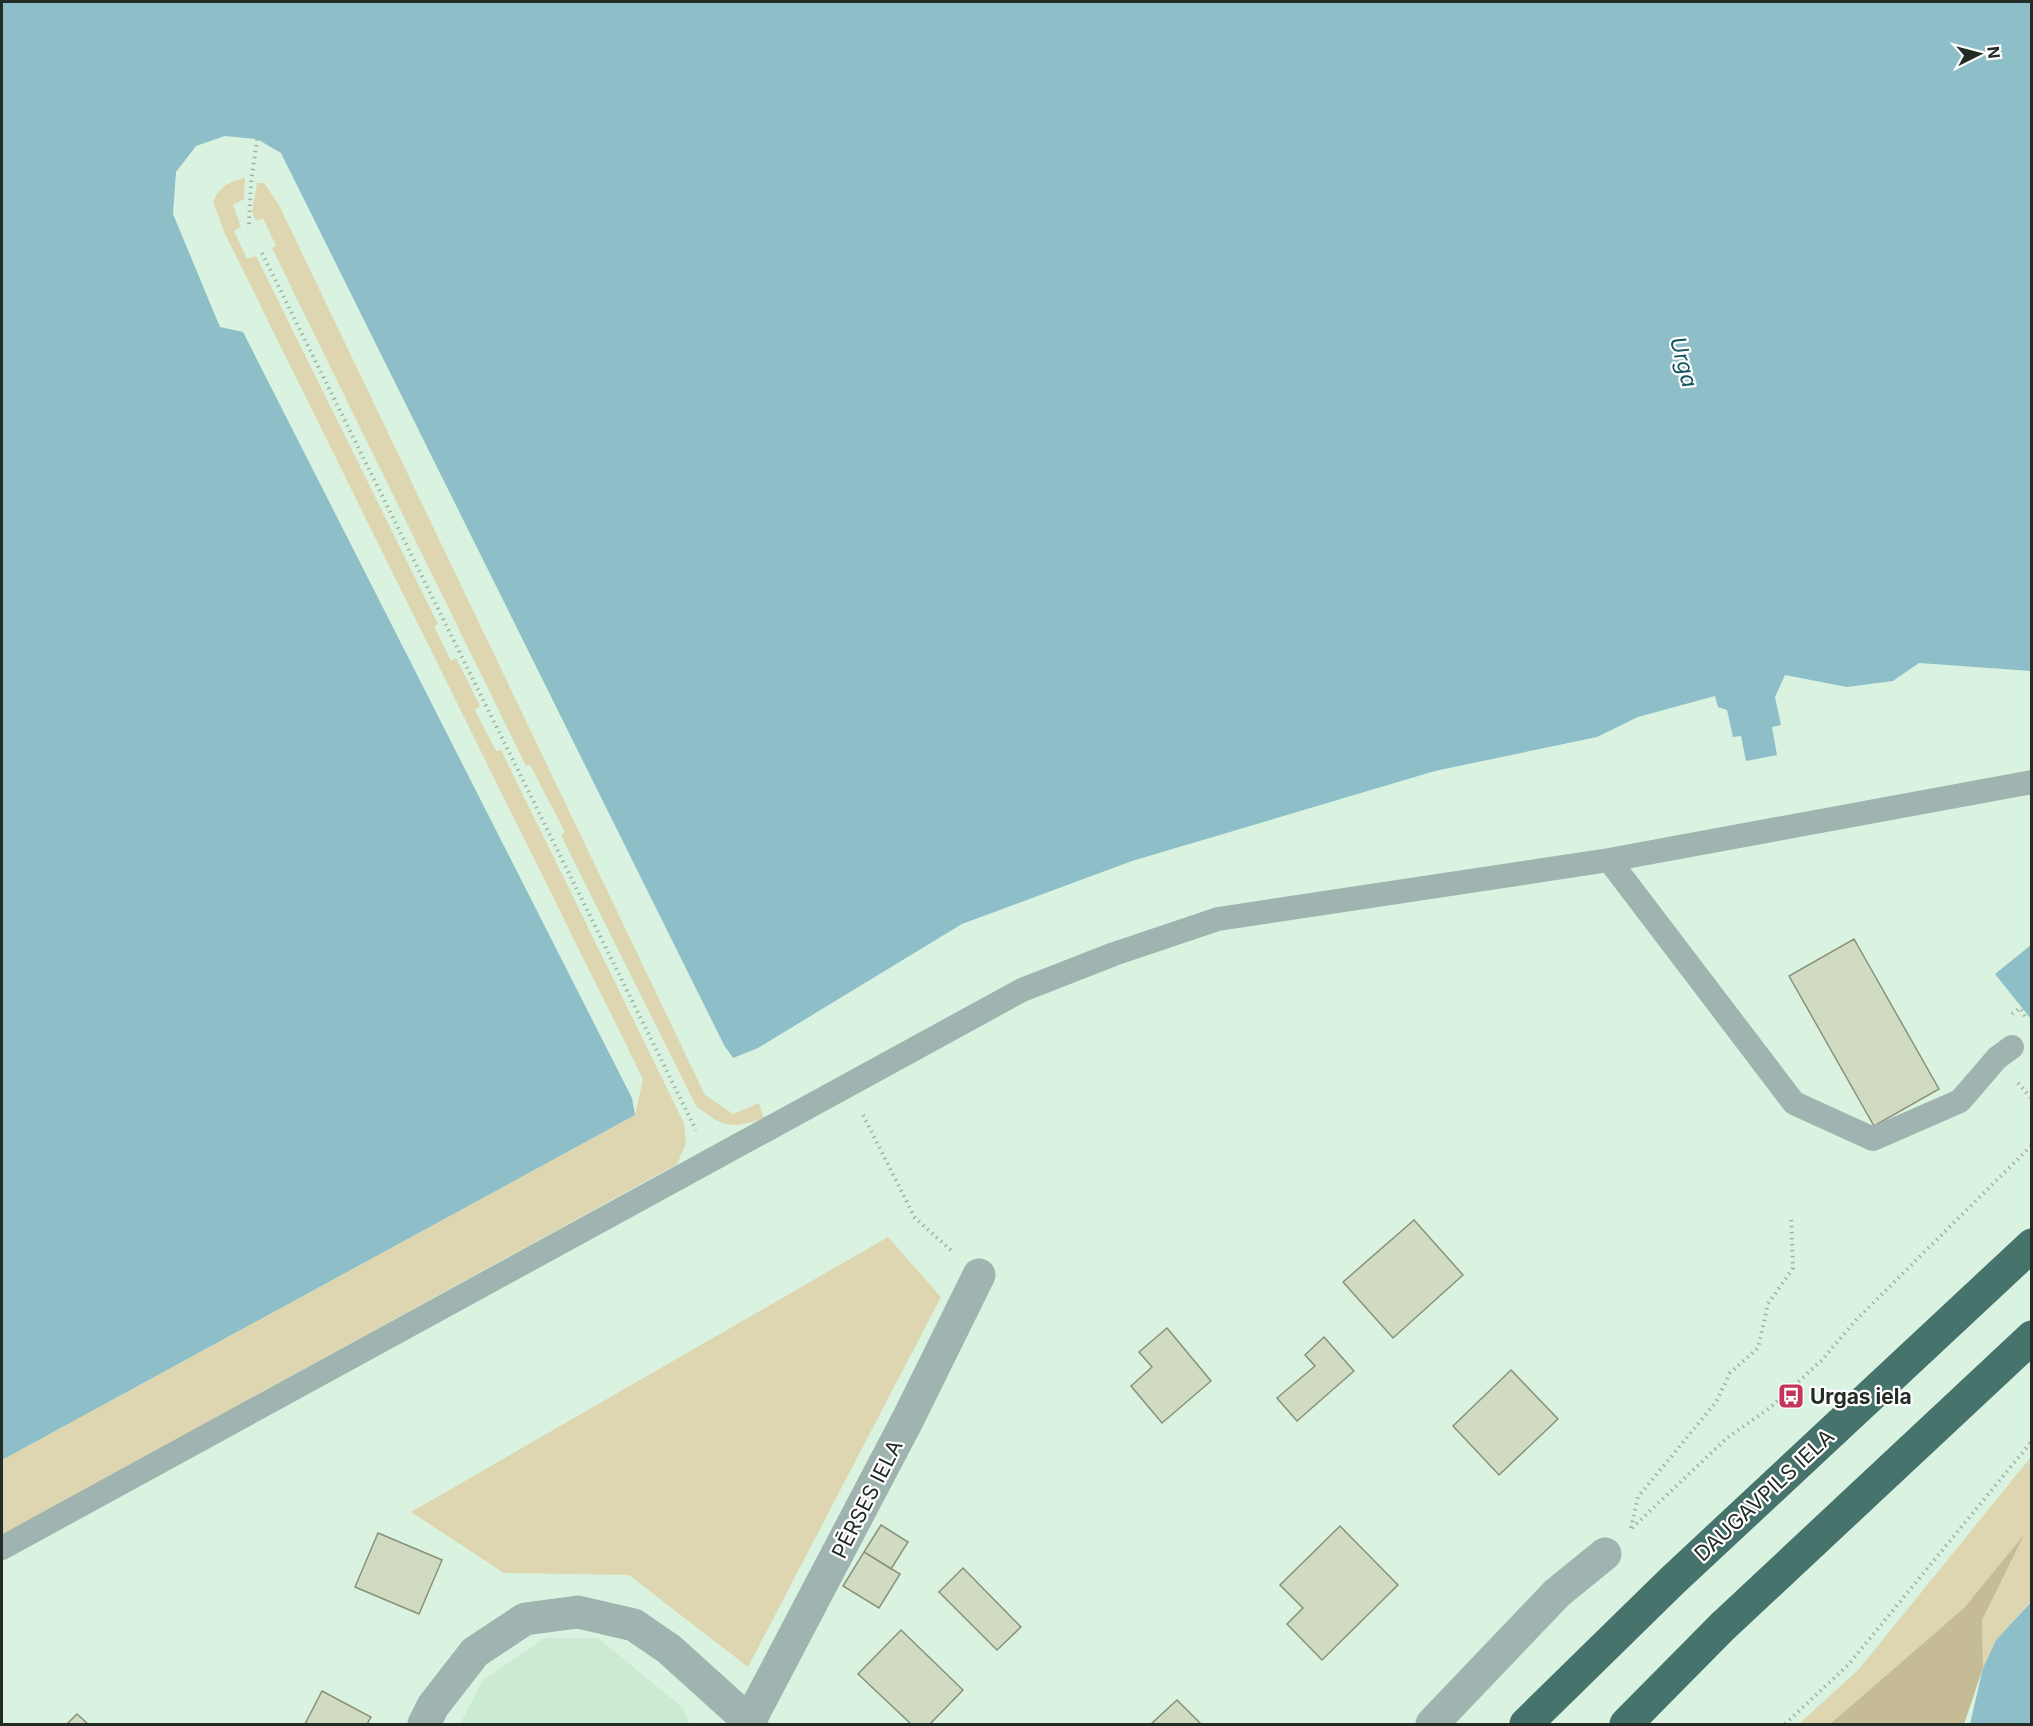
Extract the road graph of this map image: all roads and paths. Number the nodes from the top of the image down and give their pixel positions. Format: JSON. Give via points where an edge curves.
{"nodes":[{"id":1,"x":257,"y":139,"type":"dead end"},
{"id":2,"x":249,"y":224,"type":"dead end"},
{"id":3,"x":262,"y":253,"type":"dead end"},
{"id":4,"x":2031,"y":782,"type":"edge"},
{"id":5,"x":1609,"y":860,"type":"junction"},
{"id":6,"x":2020,"y":1008,"type":"dead end"},
{"id":7,"x":2015,"y":1011,"type":"dead end"},
{"id":8,"x":2012,"y":1047,"type":"dead end"},
{"id":9,"x":2012,"y":1076,"type":"dead end"},
{"id":10,"x":847,"y":1085,"type":"junction"},
{"id":11,"x":2031,"y":1099,"type":"edge"},
{"id":12,"x":2031,"y":1145,"type":"edge"},
{"id":13,"x":711,"y":1160,"type":"junction"},
{"id":14,"x":1791,"y":1216,"type":"dead end"},
{"id":15,"x":2031,"y":1245,"type":"edge"},
{"id":16,"x":979,"y":1275,"type":"joint"},
{"id":17,"x":2031,"y":1337,"type":"edge"},
{"id":18,"x":2031,"y":1442,"type":"edge"},
{"id":19,"x":2,"y":1548,"type":"edge"},
{"id":20,"x":1605,"y":1554,"type":"dead end"},
{"id":21,"x":751,"y":1723,"type":"edge"},
{"id":22,"x":424,"y":1725,"type":"edge"},
{"id":23,"x":1432,"y":1725,"type":"edge"},
{"id":24,"x":1526,"y":1725,"type":"edge"},
{"id":25,"x":1626,"y":1725,"type":"edge"},
{"id":26,"x":1785,"y":1725,"type":"edge"}],
"edges":[{"from":1,"to":2,"type":"path"},
{"from":3,"to":13,"type":"path"},
{"from":4,"to":5,"type":"lane"},
{"from":5,"to":8,"type":"lane","via":[[1794,1103],[1873,1139],[1960,1101],[1997,1058]]},
{"from":5,"to":10,"type":"lane","via":[[1218,919],[1022,990]]},
{"from":6,"to":7,"type":"path"},
{"from":9,"to":11,"type":"path"},
{"from":10,"to":13,"type":"lane"},
{"from":10,"to":16,"type":"path","via":[[915,1218]]},
{"from":12,"to":14,"type":"path","via":[[1857,1318],[1821,1360],[1772,1407],[1727,1438],[1631,1529],[1638,1497],[1716,1402],[1730,1373],[1758,1348],[1768,1305],[1793,1268]]},
{"from":13,"to":19,"type":"lane"},
{"from":15,"to":24,"type":"highway","name":"DAUGAVPILS IELA","via":[[1672,1581]]},
{"from":16,"to":21,"type":"street","name":"PĒRSES IELA"},
{"from":17,"to":25,"type":"highway","via":[[1722,1627]]},
{"from":18,"to":26,"type":"path","via":[[1848,1665]]},
{"from":20,"to":23,"type":"street","via":[[1557,1593]]},
{"from":21,"to":22,"type":"street","via":[[669,1649],[634,1625],[578,1612],[525,1619],[475,1652],[433,1706]]}]}
